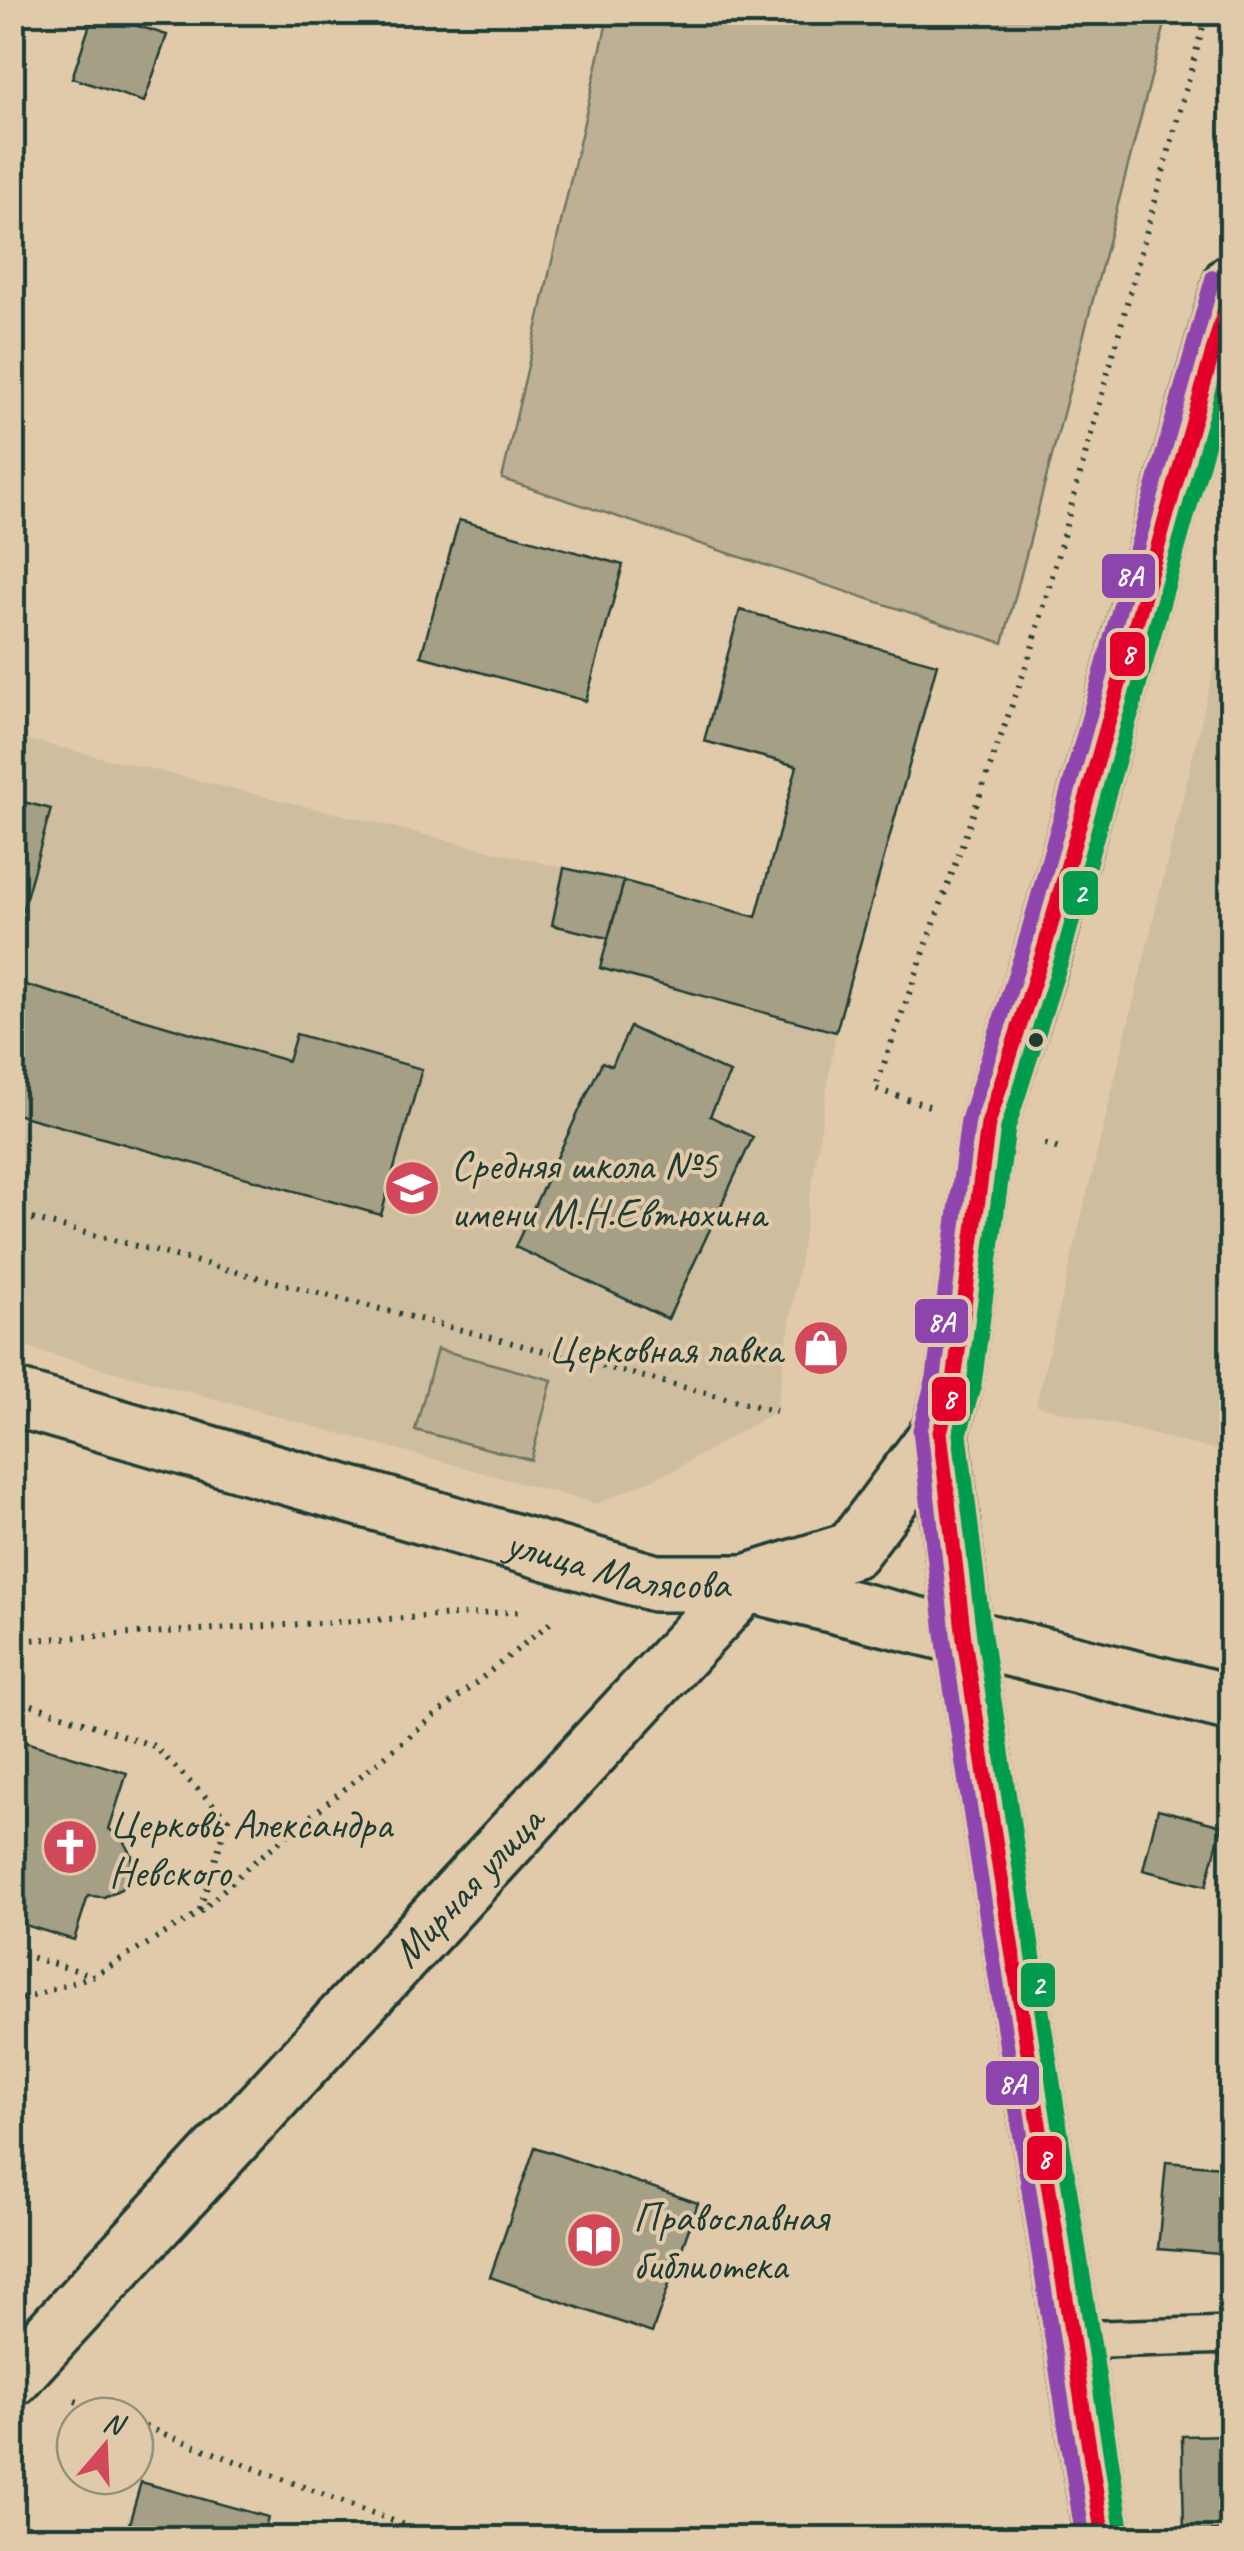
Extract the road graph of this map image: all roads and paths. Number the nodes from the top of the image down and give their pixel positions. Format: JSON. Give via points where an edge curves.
{"nodes":[{"id":1,"x":1207,"y":12,"type":"edge"},
{"id":2,"x":1232,"y":282,"type":"edge"},
{"id":3,"x":988,"y":1124,"type":"junction"},
{"id":4,"x":1062,"y":1150,"type":"dead end"},
{"id":5,"x":12,"y":1214,"type":"edge"},
{"id":6,"x":12,"y":1398,"type":"edge"},
{"id":7,"x":776,"y":1412,"type":"dead end"},
{"id":8,"x":940,"y":1432,"type":"junction"},
{"id":9,"x":746,"y":1583,"type":"junction"},
{"id":10,"x":547,"y":1610,"type":"dead end"},
{"id":11,"x":527,"y":1611,"type":"dead end"},
{"id":12,"x":964,"y":1639,"type":"junction"},
{"id":13,"x":12,"y":1641,"type":"edge"},
{"id":14,"x":12,"y":1698,"type":"edge"},
{"id":15,"x":1232,"y":1703,"type":"edge"},
{"id":16,"x":198,"y":1913,"type":"junction"},
{"id":17,"x":12,"y":1952,"type":"edge"},
{"id":18,"x":94,"y":1975,"type":"junction"},
{"id":19,"x":12,"y":2003,"type":"edge"},
{"id":20,"x":1232,"y":2335,"type":"edge"},
{"id":21,"x":1070,"y":2340,"type":"junction"},
{"id":22,"x":12,"y":2378,"type":"edge"},
{"id":23,"x":155,"y":2432,"type":"edge"},
{"id":24,"x":438,"y":2538,"type":"edge"},
{"id":25,"x":1103,"y":2538,"type":"edge"}],
"edges":[{"from":1,"to":3,"type":"path","via":[[1032,650],[874,1088]]},
{"from":2,"to":3,"type":"street","via":[[1043,953]]},
{"from":3,"to":4,"type":"path"},
{"from":3,"to":8,"type":"street","via":[[954,1381]]},
{"from":5,"to":7,"type":"path"},
{"from":6,"to":9,"type":"street","name":"улица Малясова","via":[[655,1582]]},
{"from":8,"to":9,"type":"street","name":"Мирная улица","via":[[852,1550]]},
{"from":8,"to":12,"type":"street"},
{"from":9,"to":12,"type":"street","name":"улица Малясова"},
{"from":9,"to":22,"type":"street","name":"Мирная улица"},
{"from":10,"to":16,"type":"path","via":[[567,1609]]},
{"from":11,"to":13,"type":"path"},
{"from":12,"to":15,"type":"street","name":"улица Малясова"},
{"from":12,"to":21,"type":"street"},
{"from":14,"to":16,"type":"path","via":[[154,1746],[228,1819]]},
{"from":16,"to":18,"type":"path"},
{"from":17,"to":18,"type":"path"},
{"from":18,"to":19,"type":"path"},
{"from":20,"to":21,"type":"lane"},
{"from":21,"to":25,"type":"street"},
{"from":23,"to":24,"type":"path"}]}
